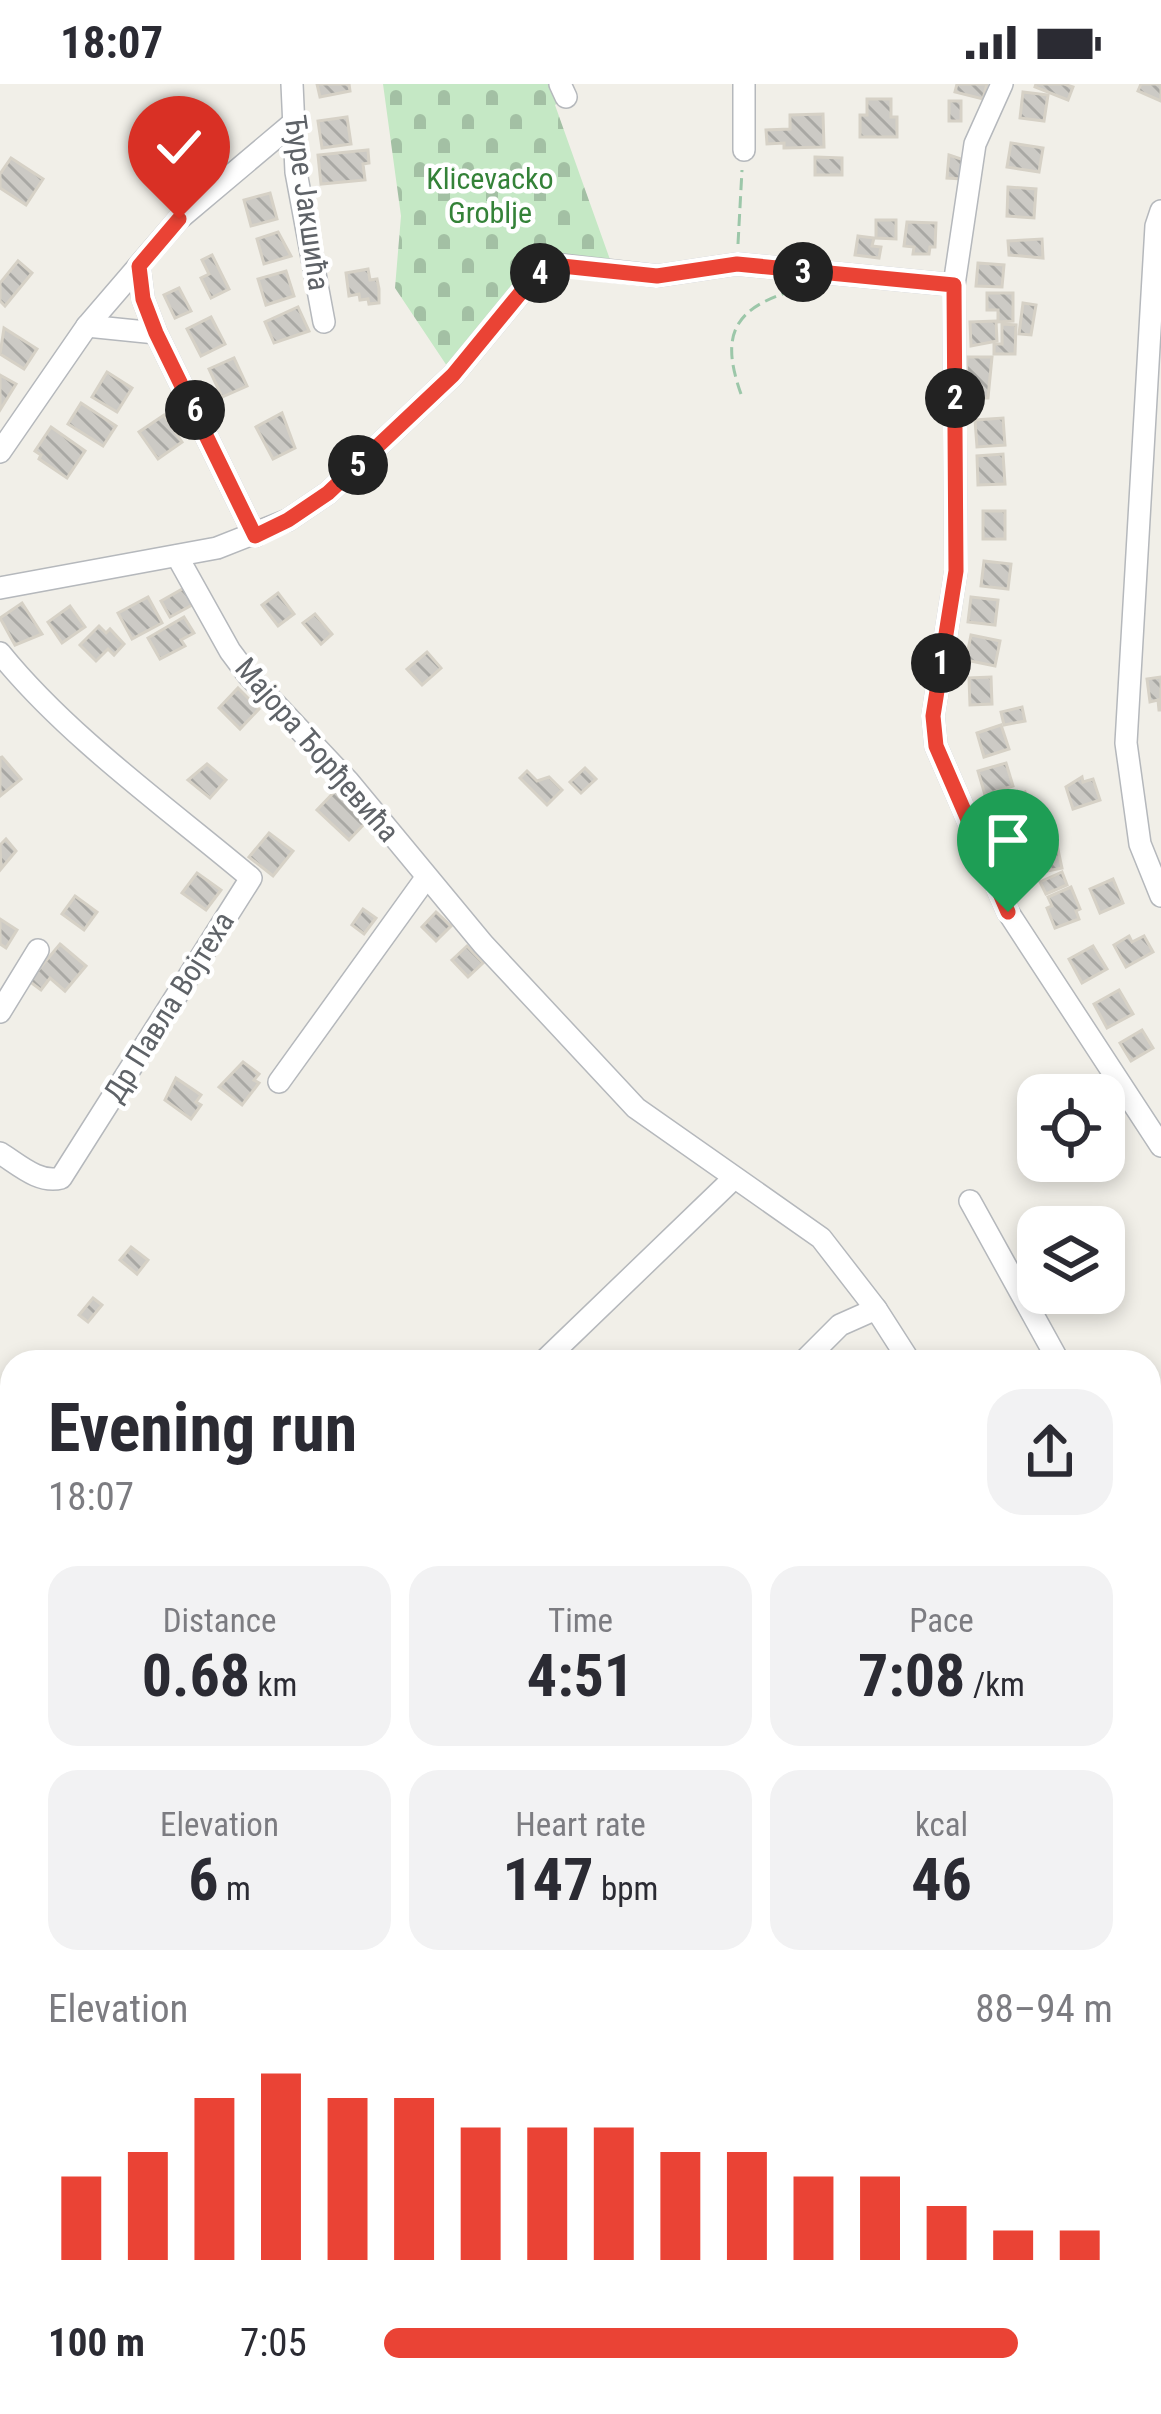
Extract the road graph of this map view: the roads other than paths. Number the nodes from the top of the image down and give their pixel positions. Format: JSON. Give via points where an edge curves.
{"nodes":[{"id":1,"x":292,"y":84,"type":"edge"},
{"id":2,"x":744,"y":84,"type":"edge"},
{"id":3,"x":1002,"y":84,"type":"edge"},
{"id":4,"x":293,"y":123,"type":"junction"},
{"id":5,"x":744,"y":150,"type":"road end"},
{"id":6,"x":1161,"y":211,"type":"edge"},
{"id":7,"x":139,"y":266,"type":"junction"},
{"id":8,"x":954,"y":285,"type":"junction"},
{"id":9,"x":324,"y":322,"type":"dead end"},
{"id":10,"x":87,"y":326,"type":"junction"},
{"id":11,"x":156,"y":333,"type":"junction"},
{"id":12,"x":1153,"y":442,"type":"edge"},
{"id":13,"x":0,"y":452,"type":"edge"},
{"id":14,"x":255,"y":536,"type":"junction"},
{"id":15,"x":177,"y":556,"type":"junction"},
{"id":16,"x":0,"y":588,"type":"edge"},
{"id":17,"x":0,"y":653,"type":"edge"},
{"id":18,"x":426,"y":878,"type":"junction"},
{"id":19,"x":1161,"y":896,"type":"edge"},
{"id":20,"x":38,"y":950,"type":"dead end"},
{"id":21,"x":0,"y":1012,"type":"edge"},
{"id":22,"x":280,"y":1082,"type":"dead end"},
{"id":23,"x":1161,"y":1146,"type":"edge"},
{"id":24,"x":0,"y":1153,"type":"edge"},
{"id":25,"x":734,"y":1178,"type":"junction"},
{"id":26,"x":970,"y":1201,"type":"dead end"},
{"id":27,"x":876,"y":1309,"type":"junction"},
{"id":28,"x":555,"y":1350,"type":"edge"},
{"id":29,"x":815,"y":1350,"type":"edge"},
{"id":30,"x":902,"y":1350,"type":"edge"},
{"id":31,"x":1052,"y":1350,"type":"edge"}],
"edges":[{"from":1,"to":4,"type":"street","name":"Ђуре Јакшића"},
{"from":2,"to":5,"type":"street"},
{"from":3,"to":8,"type":"street","via":[[975,144]]},
{"from":4,"to":7,"type":"street","via":[[179,219]]},
{"from":4,"to":9,"type":"street","name":"Ђуре Јакшића"},
{"from":6,"to":12,"type":"street"},
{"from":7,"to":10,"type":"street"},
{"from":7,"to":11,"type":"street"},
{"from":8,"to":14,"type":"street","via":[[737,264],[657,276],[562,266],[536,274],[453,375],[328,493]]},
{"from":8,"to":23,"type":"street","via":[[956,571],[933,716],[936,746],[1008,912]]},
{"from":10,"to":11,"type":"street"},
{"from":10,"to":13,"type":"street"},
{"from":11,"to":14,"type":"street"},
{"from":12,"to":19,"type":"street","via":[[1126,743],[1140,844]]},
{"from":14,"to":15,"type":"street"},
{"from":15,"to":16,"type":"street"},
{"from":15,"to":18,"type":"street","name":"Мајора Ђорђевића","via":[[248,675]]},
{"from":17,"to":24,"type":"street","name":"Др Павла Војтеха","via":[[101,752],[251,878],[61,1178],[37,1176]]},
{"from":18,"to":22,"type":"street"},
{"from":18,"to":25,"type":"street","name":"Мајора Ђорђевића","via":[[636,1108]]},
{"from":20,"to":21,"type":"street"},
{"from":25,"to":27,"type":"street","name":"Мајора Ђорђевића","via":[[821,1238]]},
{"from":25,"to":28,"type":"street"},
{"from":26,"to":31,"type":"street"},
{"from":27,"to":29,"type":"street","via":[[840,1325]]},
{"from":27,"to":30,"type":"street","name":"Мајора Ђорђевића"}]}
